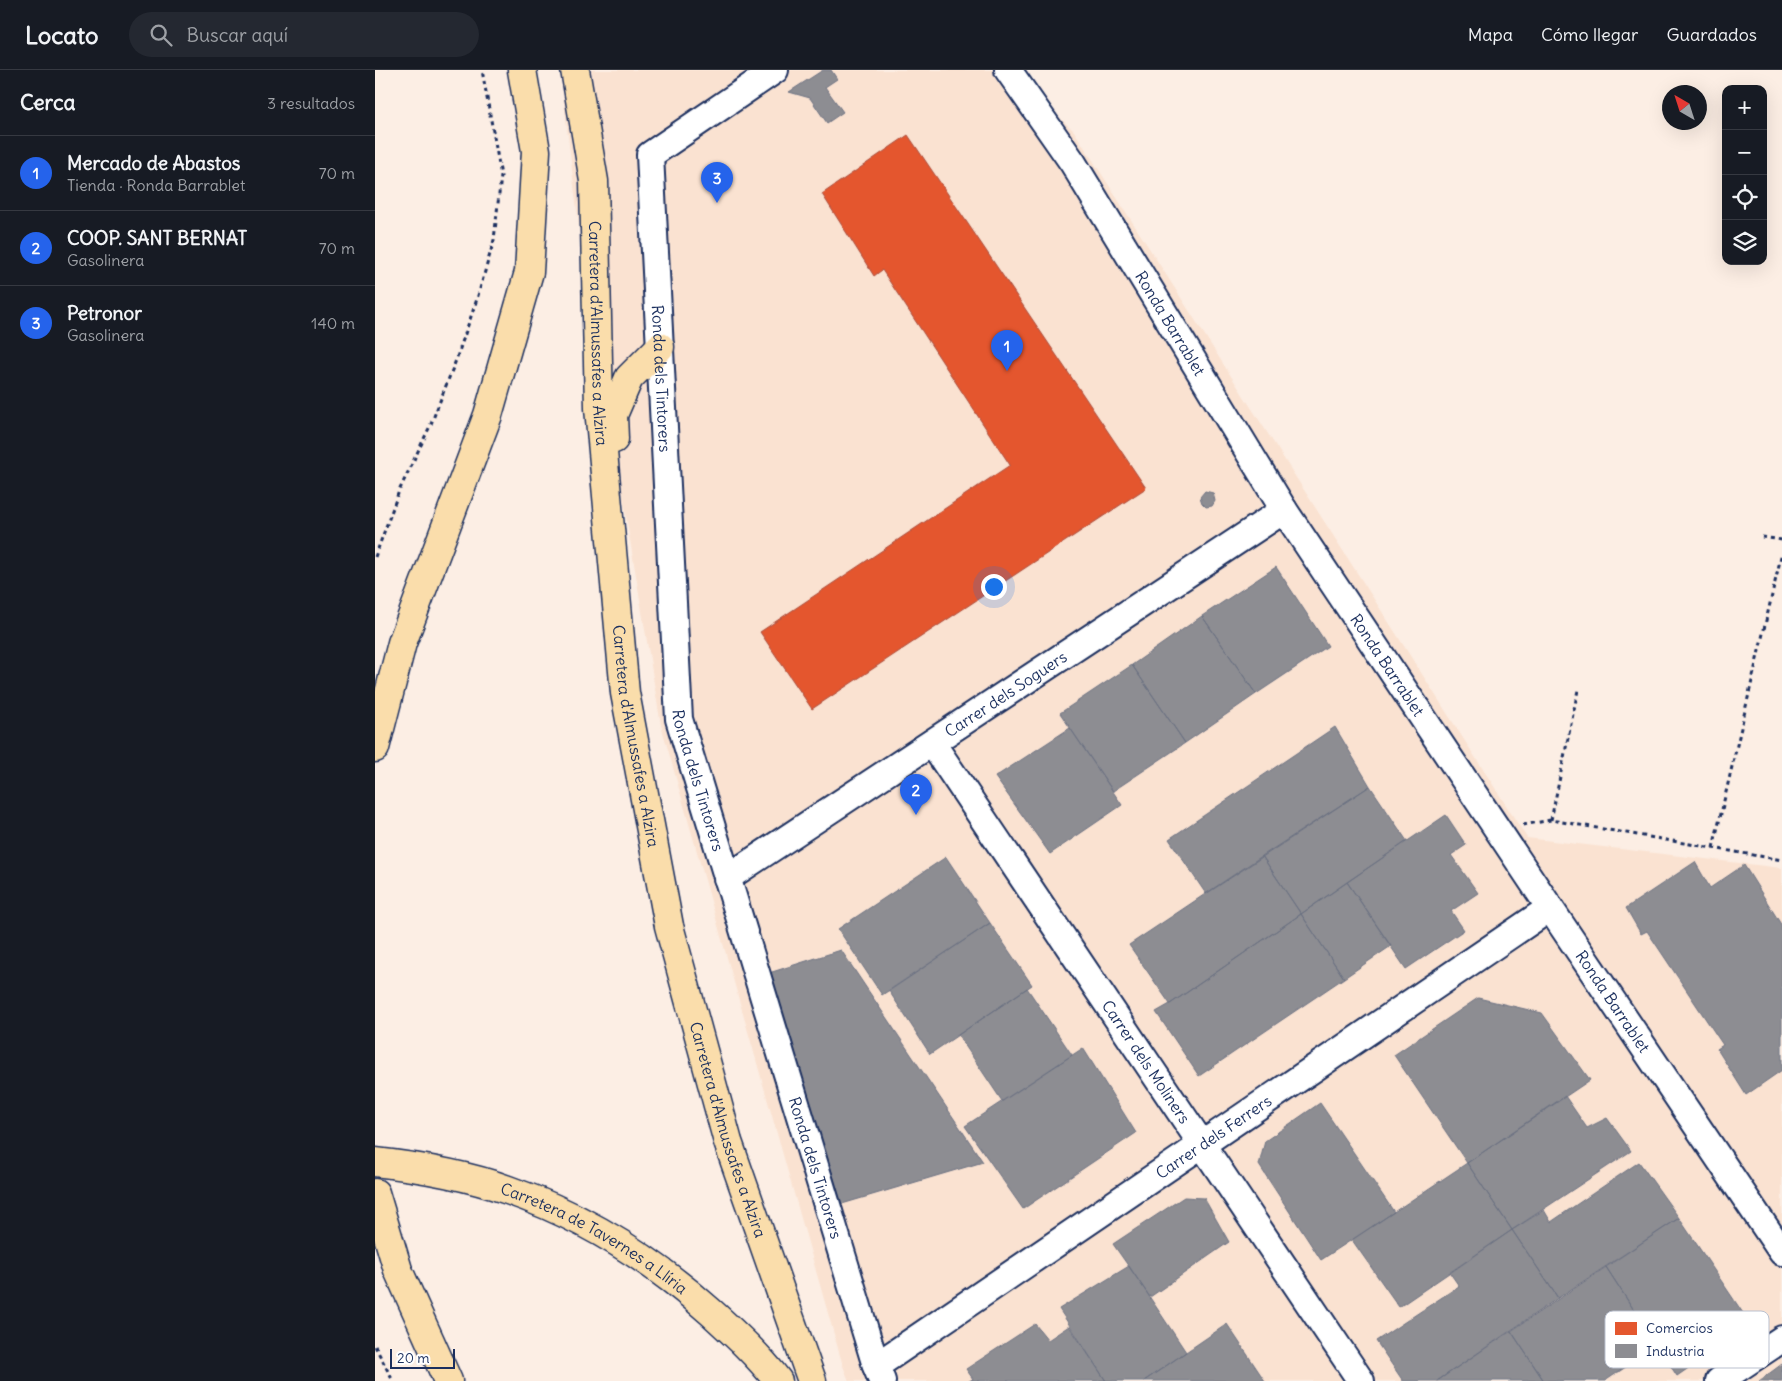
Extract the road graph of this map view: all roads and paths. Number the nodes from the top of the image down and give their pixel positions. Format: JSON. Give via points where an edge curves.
{"nodes":[{"id":1,"x":482,"y":70,"type":"edge"},
{"id":2,"x":522,"y":70,"type":"edge"},
{"id":3,"x":575,"y":70,"type":"edge"},
{"id":4,"x":775,"y":70,"type":"edge"},
{"id":5,"x":1009,"y":70,"type":"edge"},
{"id":6,"x":660,"y":347,"type":"junction"},
{"id":7,"x":1284,"y":510,"type":"junction"},
{"id":8,"x":1762,"y":537,"type":"dead end"},
{"id":9,"x":1782,"y":540,"type":"edge"},
{"id":10,"x":1782,"y":552,"type":"edge"},
{"id":11,"x":375,"y":557,"type":"edge"},
{"id":12,"x":1578,"y":690,"type":"dead end"},
{"id":13,"x":625,"y":693,"type":"junction"},
{"id":14,"x":932,"y":743,"type":"junction"},
{"id":15,"x":375,"y":748,"type":"edge"},
{"id":16,"x":1551,"y":820,"type":"junction"},
{"id":17,"x":1497,"y":830,"type":"junction"},
{"id":18,"x":1713,"y":848,"type":"junction"},
{"id":19,"x":1782,"y":860,"type":"edge"},
{"id":20,"x":727,"y":878,"type":"junction"},
{"id":21,"x":1550,"y":908,"type":"junction"},
{"id":22,"x":1202,"y":1144,"type":"junction"},
{"id":23,"x":375,"y":1162,"type":"edge"},
{"id":24,"x":375,"y":1193,"type":"edge"},
{"id":25,"x":1782,"y":1252,"type":"edge"},
{"id":26,"x":1782,"y":1339,"type":"edge"},
{"id":27,"x":375,"y":1346,"type":"edge"},
{"id":28,"x":1769,"y":1348,"type":"edge"},
{"id":29,"x":1738,"y":1368,"type":"edge"},
{"id":30,"x":879,"y":1373,"type":"edge"},
{"id":31,"x":393,"y":1381,"type":"edge"},
{"id":32,"x":448,"y":1381,"type":"edge"},
{"id":33,"x":778,"y":1381,"type":"edge"},
{"id":34,"x":812,"y":1381,"type":"edge"},
{"id":35,"x":1361,"y":1381,"type":"edge"},
{"id":36,"x":1719,"y":1381,"type":"edge"}],
"edges":[{"from":1,"to":11,"type":"path","via":[[501,176],[494,240],[456,360],[431,424],[399,491]]},
{"from":2,"to":15,"type":"main road","via":[[536,151],[529,272],[488,415],[402,642]]},
{"from":3,"to":13,"type":"main road","name":"Carretera d'Almussafes a Alzira","via":[[594,181],[599,408]]},
{"from":4,"to":6,"type":"street","name":"Ronda dels Tintorers","via":[[650,155]]},
{"from":5,"to":7,"type":"street","name":"Ronda Barrablet","via":[[1073,163]]},
{"from":6,"to":13,"type":"main road","via":[[629,378],[613,414]]},
{"from":6,"to":20,"type":"street","name":"Ronda dels Tintorers","via":[[679,719]]},
{"from":7,"to":14,"type":"street","name":"Carrer dels Soguers"},
{"from":7,"to":17,"type":"street","name":"Ronda Barrablet"},
{"from":8,"to":9,"type":"path"},
{"from":10,"to":18,"type":"path"},
{"from":12,"to":16,"type":"path"},
{"from":13,"to":34,"type":"main road","name":"Carretera d'Almussafes a Alzira","via":[[669,926],[728,1142]]},
{"from":14,"to":20,"type":"street","name":"Carrer dels Soguers"},
{"from":14,"to":22,"type":"street","name":"Carrer dels Moliners"},
{"from":16,"to":17,"type":"path"},
{"from":16,"to":18,"type":"path"},
{"from":17,"to":21,"type":"street","name":"Ronda Barrablet"},
{"from":18,"to":19,"type":"path"},
{"from":20,"to":30,"type":"street","name":"Ronda dels Tintorers"},
{"from":21,"to":22,"type":"street","name":"Carrer dels Ferrers"},
{"from":21,"to":25,"type":"street","name":"Ronda Barrablet"},
{"from":22,"to":30,"type":"street","name":"Carrer dels Ferrers"},
{"from":22,"to":35,"type":"street","name":"Carrer dels Moliners"},
{"from":23,"to":33,"type":"main road","name":"Carretera de Tavernes a Llíria","via":[[474,1180],[509,1190],[578,1220],[651,1263],[688,1291],[738,1336]]},
{"from":24,"to":32,"type":"main road","via":[[398,1270]]},
{"from":26,"to":28,"type":"street"},
{"from":27,"to":31,"type":"path"},
{"from":29,"to":36,"type":"street"}]}
